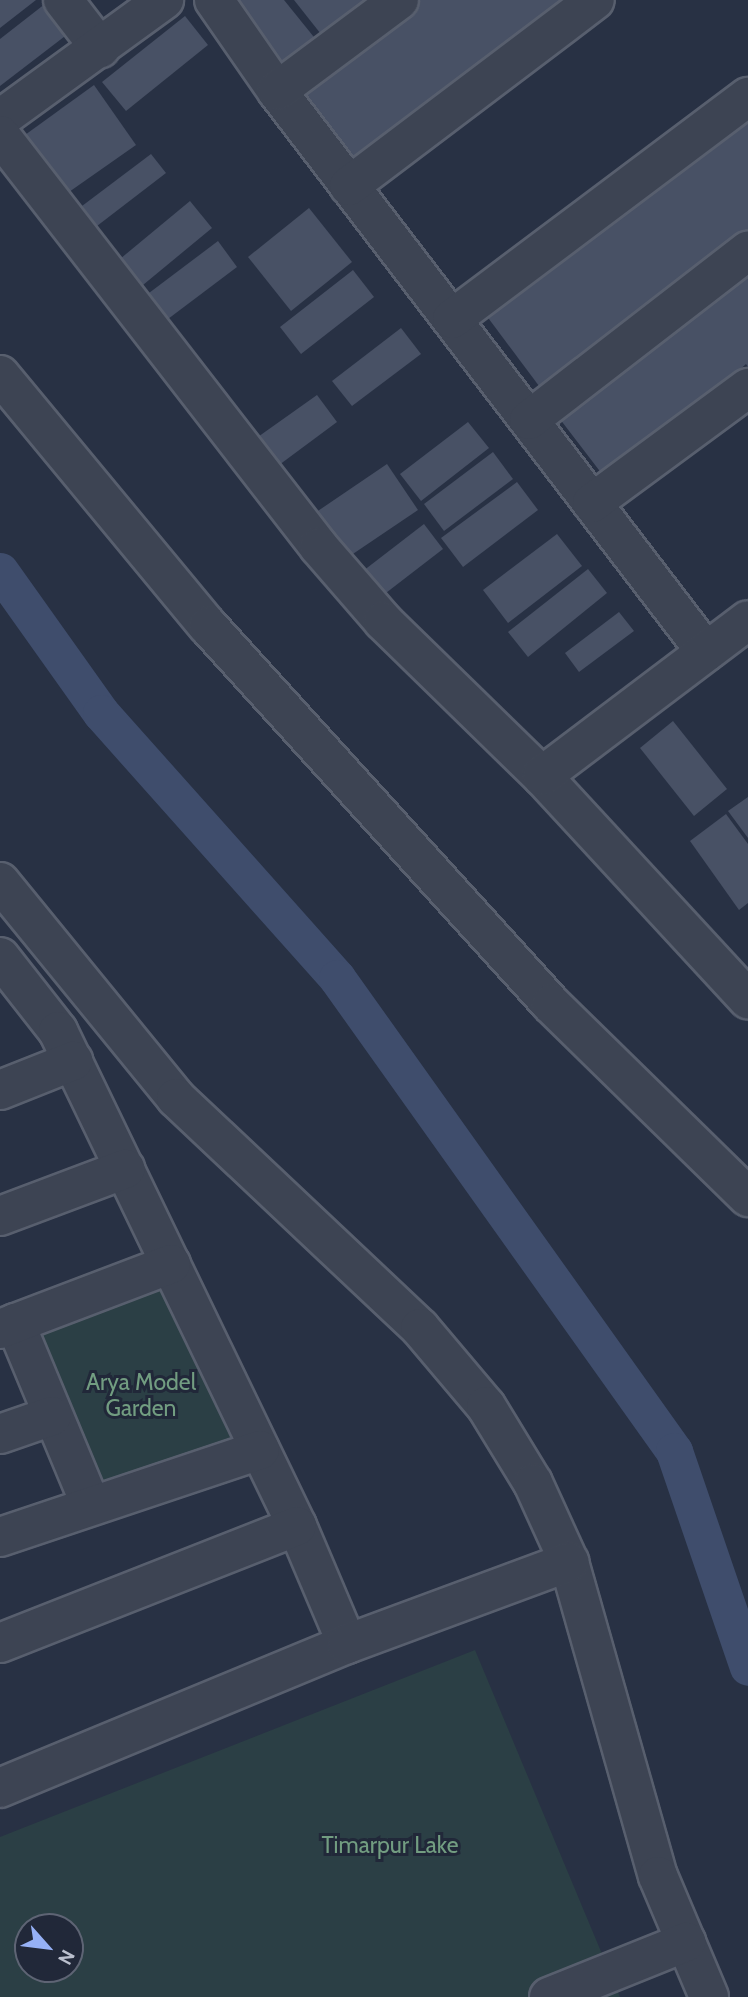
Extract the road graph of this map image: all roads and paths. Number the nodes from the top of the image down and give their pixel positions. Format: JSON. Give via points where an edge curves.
{"nodes":[{"id":1,"x":63,"y":0,"type":"edge"},
{"id":2,"x":164,"y":0,"type":"edge"},
{"id":3,"x":214,"y":0,"type":"edge"},
{"id":4,"x":399,"y":0,"type":"edge"},
{"id":5,"x":595,"y":0,"type":"edge"},
{"id":6,"x":100,"y":48,"type":"junction"},
{"id":7,"x":277,"y":91,"type":"junction"},
{"id":8,"x":748,"y":97,"type":"edge"},
{"id":9,"x":0,"y":119,"type":"edge"},
{"id":10,"x":0,"y":135,"type":"edge"},
{"id":11,"x":349,"y":186,"type":"junction"},
{"id":12,"x":748,"y":251,"type":"edge"},
{"id":13,"x":452,"y":318,"type":"junction"},
{"id":14,"x":0,"y":375,"type":"edge"},
{"id":15,"x":748,"y":388,"type":"edge"},
{"id":16,"x":528,"y":420,"type":"junction"},
{"id":17,"x":592,"y":503,"type":"junction"},
{"id":18,"x":748,"y":620,"type":"edge"},
{"id":19,"x":706,"y":652,"type":"junction"},
{"id":20,"x":542,"y":776,"type":"junction"},
{"id":21,"x":0,"y":882,"type":"edge"},
{"id":22,"x":0,"y":957,"type":"edge"},
{"id":23,"x":735,"y":960,"type":"edge"},
{"id":24,"x":748,"y":999,"type":"edge"},
{"id":25,"x":73,"y":1061,"type":"junction"},
{"id":26,"x":0,"y":1090,"type":"edge"},
{"id":27,"x":125,"y":1169,"type":"junction"},
{"id":28,"x":748,"y":1197,"type":"edge"},
{"id":29,"x":0,"y":1216,"type":"edge"},
{"id":30,"x":171,"y":1264,"type":"junction"},
{"id":31,"x":8,"y":1326,"type":"edge"},
{"id":32,"x":52,"y":1416,"type":"junction"},
{"id":33,"x":0,"y":1434,"type":"edge"},
{"id":34,"x":260,"y":1450,"type":"junction"},
{"id":35,"x":91,"y":1506,"type":"junction"},
{"id":36,"x":296,"y":1526,"type":"junction"},
{"id":37,"x":0,"y":1537,"type":"edge"},
{"id":38,"x":569,"y":1562,"type":"junction"},
{"id":39,"x":0,"y":1643,"type":"edge"},
{"id":40,"x":347,"y":1644,"type":"junction"},
{"id":41,"x":0,"y":1788,"type":"edge"},
{"id":42,"x":686,"y":1942,"type":"junction"},
{"id":43,"x":549,"y":1997,"type":"edge"},
{"id":44,"x":709,"y":1997,"type":"edge"}],
"edges":[{"from":1,"to":6,"type":"street"},
{"from":2,"to":6,"type":"street"},
{"from":3,"to":7,"type":"street"},
{"from":4,"to":7,"type":"street"},
{"from":5,"to":11,"type":"street"},
{"from":6,"to":9,"type":"street"},
{"from":7,"to":11,"type":"street"},
{"from":8,"to":13,"type":"street"},
{"from":10,"to":20,"type":"street","via":[[319,547],[383,621]]},
{"from":11,"to":13,"type":"street"},
{"from":12,"to":16,"type":"street"},
{"from":13,"to":16,"type":"street"},
{"from":14,"to":28,"type":"street","via":[[208,626],[551,1004]]},
{"from":15,"to":17,"type":"street"},
{"from":16,"to":17,"type":"street"},
{"from":17,"to":19,"type":"street"},
{"from":18,"to":19,"type":"street"},
{"from":19,"to":20,"type":"street"},
{"from":20,"to":23,"type":"street"},
{"from":21,"to":38,"type":"street","via":[[176,1098],[420,1328],[486,1406],[533,1483]]},
{"from":22,"to":25,"type":"street","via":[[43,1008]]},
{"from":23,"to":24,"type":"street"},
{"from":25,"to":26,"type":"street"},
{"from":25,"to":27,"type":"street"},
{"from":27,"to":29,"type":"street"},
{"from":27,"to":30,"type":"street"},
{"from":30,"to":31,"type":"street"},
{"from":30,"to":34,"type":"street"},
{"from":31,"to":32,"type":"street"},
{"from":32,"to":33,"type":"street"},
{"from":32,"to":35,"type":"street"},
{"from":34,"to":35,"type":"street"},
{"from":34,"to":36,"type":"street"},
{"from":35,"to":37,"type":"street"},
{"from":36,"to":39,"type":"street"},
{"from":36,"to":40,"type":"street"},
{"from":38,"to":40,"type":"street"},
{"from":38,"to":42,"type":"street","via":[[658,1876]]},
{"from":40,"to":41,"type":"street"},
{"from":42,"to":43,"type":"street"},
{"from":42,"to":44,"type":"street"}]}
